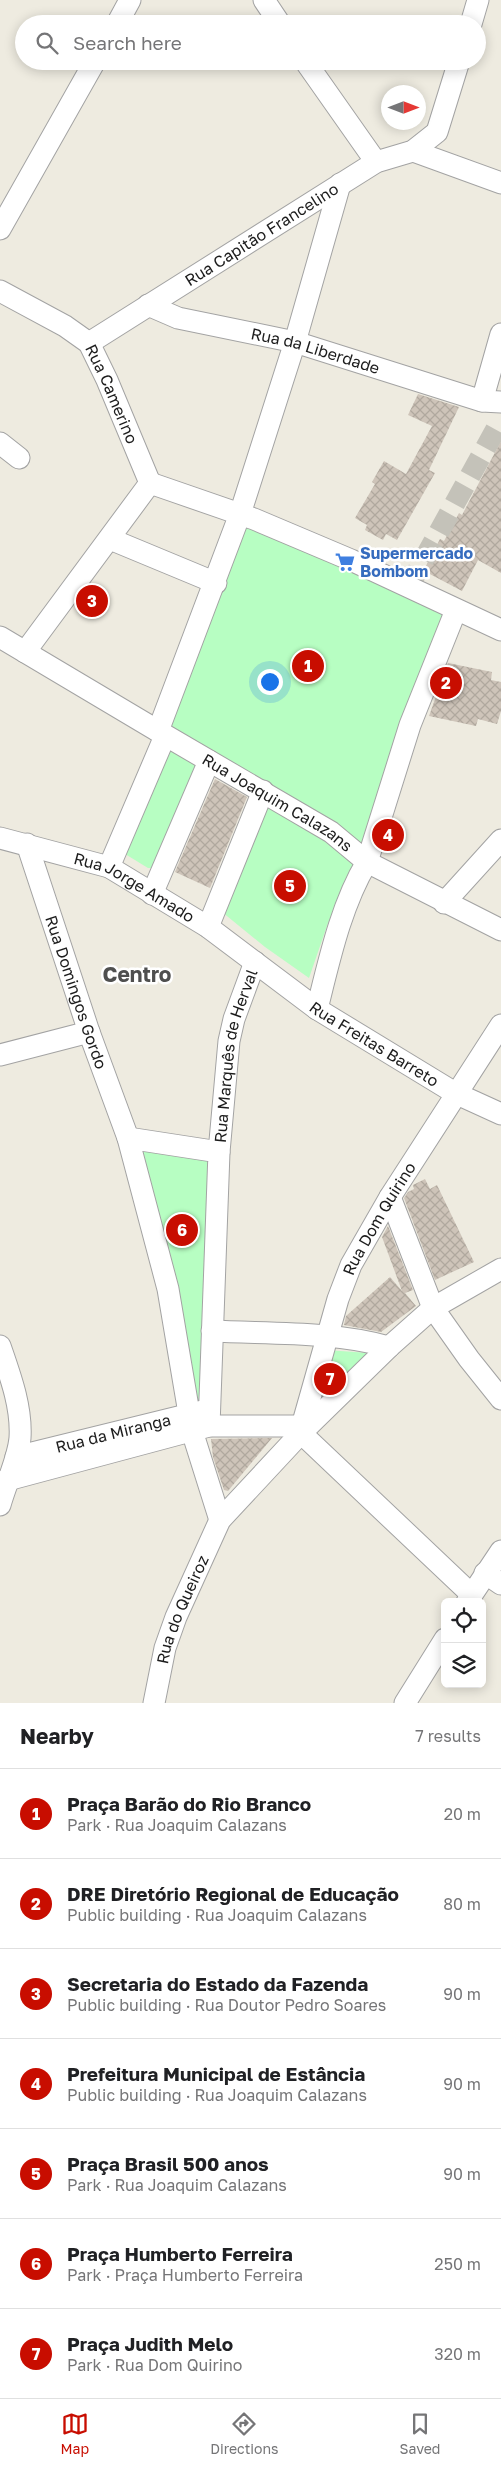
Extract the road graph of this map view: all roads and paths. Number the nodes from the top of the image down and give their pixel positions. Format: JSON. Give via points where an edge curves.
{"nodes":[{"id":1,"x":130,"y":0,"type":"edge"},
{"id":2,"x":264,"y":0,"type":"edge"},
{"id":3,"x":478,"y":0,"type":"edge"},
{"id":4,"x":122,"y":15,"type":"edge"},
{"id":5,"x":274,"y":15,"type":"edge"},
{"id":6,"x":474,"y":15,"type":"edge"},
{"id":7,"x":91,"y":70,"type":"edge"},
{"id":8,"x":312,"y":70,"type":"edge"},
{"id":9,"x":456,"y":70,"type":"edge"},
{"id":10,"x":412,"y":150,"type":"junction"},
{"id":11,"x":376,"y":162,"type":"junction"},
{"id":12,"x":501,"y":183,"type":"edge"},
{"id":13,"x":340,"y":184,"type":"junction"},
{"id":14,"x":0,"y":229,"type":"edge"},
{"id":15,"x":0,"y":291,"type":"edge"},
{"id":16,"x":148,"y":305,"type":"junction"},
{"id":17,"x":501,"y":334,"type":"edge"},
{"id":18,"x":295,"y":342,"type":"junction"},
{"id":19,"x":89,"y":343,"type":"junction"},
{"id":20,"x":492,"y":402,"type":"edge"},
{"id":21,"x":0,"y":443,"type":"edge"},
{"id":22,"x":19,"y":458,"type":"dead end"},
{"id":23,"x":150,"y":483,"type":"junction"},
{"id":24,"x":240,"y":514,"type":"junction"},
{"id":25,"x":110,"y":539,"type":"junction"},
{"id":26,"x":216,"y":583,"type":"junction"},
{"id":27,"x":456,"y":610,"type":"junction"},
{"id":28,"x":501,"y":630,"type":"edge"},
{"id":29,"x":0,"y":637,"type":"edge"},
{"id":30,"x":25,"y":652,"type":"junction"},
{"id":31,"x":162,"y":734,"type":"junction"},
{"id":32,"x":209,"y":761,"type":"junction"},
{"id":33,"x":263,"y":791,"type":"junction"},
{"id":34,"x":0,"y":838,"type":"edge"},
{"id":35,"x":501,"y":840,"type":"edge"},
{"id":36,"x":27,"y":844,"type":"junction"},
{"id":37,"x":366,"y":862,"type":"junction"},
{"id":38,"x":110,"y":868,"type":"junction"},
{"id":39,"x":152,"y":894,"type":"junction"},
{"id":40,"x":444,"y":903,"type":"junction"},
{"id":41,"x":208,"y":927,"type":"junction"},
{"id":42,"x":501,"y":930,"type":"edge"},
{"id":43,"x":255,"y":962,"type":"junction"},
{"id":44,"x":317,"y":1009,"type":"junction"},
{"id":45,"x":501,"y":1025,"type":"edge"},
{"id":46,"x":89,"y":1032,"type":"junction"},
{"id":47,"x":0,"y":1055,"type":"edge"},
{"id":48,"x":455,"y":1094,"type":"junction"},
{"id":49,"x":501,"y":1114,"type":"edge"},
{"id":50,"x":128,"y":1138,"type":"junction"},
{"id":51,"x":219,"y":1152,"type":"junction"},
{"id":52,"x":390,"y":1197,"type":"junction"},
{"id":53,"x":501,"y":1269,"type":"edge"},
{"id":54,"x":433,"y":1308,"type":"junction"},
{"id":55,"x":212,"y":1332,"type":"junction"},
{"id":56,"x":327,"y":1337,"type":"junction"},
{"id":57,"x":0,"y":1346,"type":"edge"},
{"id":58,"x":389,"y":1347,"type":"junction"},
{"id":59,"x":501,"y":1399,"type":"edge"},
{"id":60,"x":200,"y":1420,"type":"junction"},
{"id":61,"x":302,"y":1429,"type":"junction"},
{"id":62,"x":16,"y":1457,"type":"junction"},
{"id":63,"x":3,"y":1482,"type":"edge"},
{"id":64,"x":0,"y":1505,"type":"edge"},
{"id":65,"x":220,"y":1520,"type":"junction"},
{"id":66,"x":501,"y":1551,"type":"edge"},
{"id":67,"x":493,"y":1578,"type":"edge"},
{"id":68,"x":470,"y":1598,"type":"edge"},
{"id":69,"x":442,"y":1643,"type":"edge"},
{"id":70,"x":154,"y":1703,"type":"edge"},
{"id":71,"x":405,"y":1703,"type":"edge"}],
"edges":[{"from":1,"to":4,"type":"street"},
{"from":2,"to":5,"type":"street"},
{"from":3,"to":6,"type":"street"},
{"from":7,"to":14,"type":"street"},
{"from":8,"to":11,"type":"street"},
{"from":9,"to":10,"type":"street","name":"Rua Capitão Francelino","via":[[437,132]]},
{"from":10,"to":11,"type":"street","name":"Rua Capitão Francelino"},
{"from":10,"to":12,"type":"street"},
{"from":11,"to":13,"type":"street","name":"Rua Capitão Francelino"},
{"from":13,"to":16,"type":"street","name":"Rua Capitão Francelino"},
{"from":13,"to":18,"type":"street"},
{"from":15,"to":19,"type":"street","name":"Rua Camerino","via":[[65,326]]},
{"from":16,"to":18,"type":"street","name":"Rua da Liberdade","via":[[178,318]]},
{"from":16,"to":19,"type":"street","name":"Rua Capitão Francelino"},
{"from":17,"to":20,"type":"street"},
{"from":18,"to":20,"type":"street","name":"Rua da Liberdade"},
{"from":18,"to":24,"type":"street"},
{"from":19,"to":23,"type":"street","name":"Rua Camerino"},
{"from":21,"to":22,"type":"street"},
{"from":23,"to":24,"type":"street"},
{"from":23,"to":25,"type":"street"},
{"from":24,"to":26,"type":"street"},
{"from":24,"to":27,"type":"street","via":[[351,560]]},
{"from":25,"to":26,"type":"street"},
{"from":25,"to":30,"type":"street"},
{"from":26,"to":31,"type":"street","via":[[191,640]]},
{"from":27,"to":28,"type":"street"},
{"from":27,"to":37,"type":"street","name":"Rua Joaquim Calazans","via":[[410,725]]},
{"from":29,"to":30,"type":"street","name":"Rua Joaquim Calazans"},
{"from":30,"to":31,"type":"street","name":"Rua Joaquim Calazans"},
{"from":31,"to":32,"type":"street","name":"Rua Joaquim Calazans"},
{"from":31,"to":38,"type":"street"},
{"from":32,"to":33,"type":"street","name":"Rua Joaquim Calazans"},
{"from":32,"to":39,"type":"street"},
{"from":33,"to":37,"type":"street","name":"Rua Joaquim Calazans","via":[[331,832]]},
{"from":33,"to":41,"type":"street"},
{"from":34,"to":36,"type":"street","name":"Rua Jorge Amado"},
{"from":35,"to":40,"type":"street"},
{"from":36,"to":38,"type":"street","name":"Rua Jorge Amado"},
{"from":36,"to":46,"type":"street","name":"Rua Domingos Gordo"},
{"from":37,"to":40,"type":"street"},
{"from":37,"to":44,"type":"street","via":[[342,922]]},
{"from":38,"to":39,"type":"street","name":"Rua Jorge Amado"},
{"from":39,"to":41,"type":"street","name":"Rua Jorge Amado"},
{"from":40,"to":42,"type":"street"},
{"from":41,"to":43,"type":"street","name":"Rua Jorge Amado"},
{"from":43,"to":44,"type":"street","name":"Rua Freitas Barreto"},
{"from":43,"to":51,"type":"street","name":"Rua Marquês de Herval","via":[[229,1041]]},
{"from":44,"to":48,"type":"street","name":"Rua Freitas Barreto"},
{"from":45,"to":48,"type":"street","name":"Rua Dom Quirino"},
{"from":46,"to":47,"type":"street"},
{"from":46,"to":50,"type":"street","name":"Rua Domingos Gordo"},
{"from":48,"to":49,"type":"street","name":"Rua Freitas Barreto"},
{"from":48,"to":52,"type":"street","name":"Rua Dom Quirino"},
{"from":50,"to":51,"type":"street"},
{"from":50,"to":60,"type":"street","name":"Rua Domingos Gordo"},
{"from":51,"to":55,"type":"street","name":"Rua Marquês de Herval"},
{"from":52,"to":54,"type":"street"},
{"from":52,"to":56,"type":"street","name":"Rua Dom Quirino","via":[[351,1265]]},
{"from":53,"to":54,"type":"street","name":"Rua do Queiroz"},
{"from":54,"to":58,"type":"street","name":"Rua do Queiroz"},
{"from":54,"to":59,"type":"street"},
{"from":55,"to":56,"type":"street"},
{"from":55,"to":60,"type":"street","name":"Rua Marquês de Herval"},
{"from":56,"to":58,"type":"street"},
{"from":56,"to":61,"type":"street","name":"Rua Dom Quirino"},
{"from":57,"to":62,"type":"street","via":[[10,1372],[18,1414],[20,1437]]},
{"from":58,"to":61,"type":"street","name":"Rua do Queiroz"},
{"from":60,"to":61,"type":"street"},
{"from":60,"to":62,"type":"street","name":"Rua da Miranga"},
{"from":60,"to":63,"type":"street","name":"Rua da Miranga"},
{"from":60,"to":65,"type":"street"},
{"from":61,"to":65,"type":"street","name":"Rua do Queiroz"},
{"from":61,"to":68,"type":"street"},
{"from":62,"to":63,"type":"street"},
{"from":63,"to":64,"type":"street"},
{"from":65,"to":70,"type":"street","name":"Rua do Queiroz","via":[[176,1617],[165,1648]]},
{"from":66,"to":67,"type":"street"},
{"from":67,"to":68,"type":"street"},
{"from":69,"to":71,"type":"street"}]}
